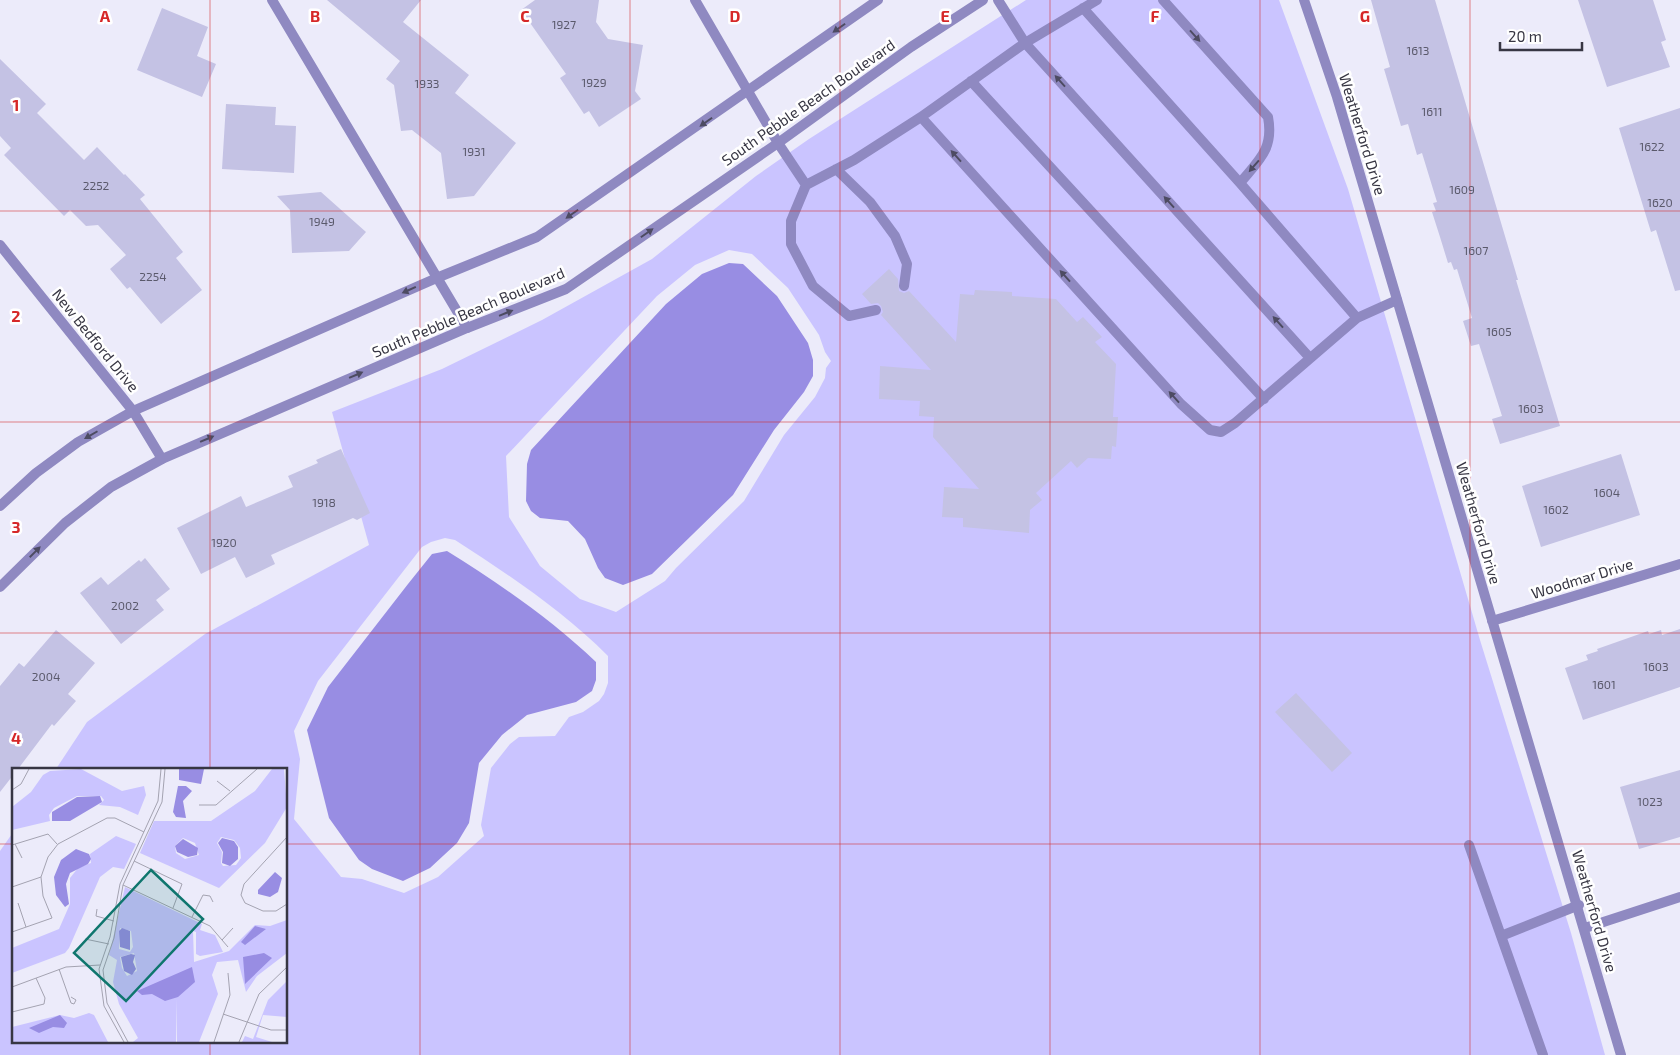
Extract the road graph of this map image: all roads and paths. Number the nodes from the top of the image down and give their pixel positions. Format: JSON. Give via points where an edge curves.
{"nodes":[{"id":1,"x":272,"y":0,"type":"edge"},
{"id":2,"x":695,"y":0,"type":"edge"},
{"id":3,"x":878,"y":0,"type":"edge"},
{"id":4,"x":984,"y":0,"type":"edge"},
{"id":5,"x":998,"y":0,"type":"edge"},
{"id":6,"x":1097,"y":0,"type":"edge"},
{"id":7,"x":1163,"y":0,"type":"edge"},
{"id":8,"x":1304,"y":0,"type":"edge"},
{"id":9,"x":1083,"y":8,"type":"junction"},
{"id":10,"x":1025,"y":43,"type":"junction"},
{"id":11,"x":971,"y":81,"type":"junction"},
{"id":12,"x":749,"y":92,"type":"junction"},
{"id":13,"x":921,"y":117,"type":"junction"},
{"id":14,"x":778,"y":143,"type":"junction"},
{"id":15,"x":836,"y":169,"type":"junction"},
{"id":16,"x":1240,"y":182,"type":"junction"},
{"id":17,"x":806,"y":185,"type":"junction"},
{"id":18,"x":0,"y":246,"type":"edge"},
{"id":19,"x":439,"y":277,"type":"junction"},
{"id":20,"x":904,"y":286,"type":"dead end"},
{"id":21,"x":1397,"y":300,"type":"junction"},
{"id":22,"x":876,"y":310,"type":"dead end"},
{"id":23,"x":1357,"y":318,"type":"junction"},
{"id":24,"x":467,"y":328,"type":"junction"},
{"id":25,"x":1310,"y":358,"type":"junction"},
{"id":26,"x":1264,"y":399,"type":"junction"},
{"id":27,"x":134,"y":411,"type":"junction"},
{"id":28,"x":162,"y":458,"type":"junction"},
{"id":29,"x":0,"y":506,"type":"edge"},
{"id":30,"x":1680,"y":564,"type":"edge"},
{"id":31,"x":0,"y":586,"type":"edge"},
{"id":32,"x":1492,"y":621,"type":"junction"},
{"id":33,"x":1469,"y":845,"type":"dead end"},
{"id":34,"x":1680,"y":897,"type":"edge"},
{"id":35,"x":1578,"y":905,"type":"junction"},
{"id":36,"x":1586,"y":928,"type":"junction"},
{"id":37,"x":1501,"y":936,"type":"junction"},
{"id":38,"x":1544,"y":1055,"type":"edge"},
{"id":39,"x":1622,"y":1055,"type":"edge"}],
"edges":[{"from":1,"to":19,"type":"street"},
{"from":2,"to":12,"type":"street"},
{"from":3,"to":12,"type":"street","one_way":true},
{"from":4,"to":14,"type":"street","name":"South Pebble Beach Boulevard","via":[[911,47]]},
{"from":5,"to":10,"type":"street"},
{"from":6,"to":9,"type":"street"},
{"from":7,"to":16,"type":"street","one_way":true,"via":[[1268,117],[1271,132],[1266,152]]},
{"from":8,"to":21,"type":"street","name":"Weatherford Drive","via":[[1337,97]]},
{"from":9,"to":10,"type":"street"},
{"from":9,"to":16,"type":"street"},
{"from":10,"to":11,"type":"street"},
{"from":25,"to":10,"type":"street","one_way":true},
{"from":11,"to":13,"type":"street"},
{"from":11,"to":26,"type":"street"},
{"from":12,"to":14,"type":"street"},
{"from":12,"to":19,"type":"street","one_way":true,"via":[[537,237]]},
{"from":13,"to":15,"type":"street"},
{"from":26,"to":13,"type":"street","one_way":true,"via":[[1221,432],[1210,430],[1180,404]]},
{"from":14,"to":17,"type":"street"},
{"from":24,"to":14,"type":"street","name":"South Pebble Beach Boulevard","one_way":true,"via":[[566,289]]},
{"from":15,"to":17,"type":"street"},
{"from":15,"to":20,"type":"street","via":[[870,202],[895,236],[907,264]]},
{"from":16,"to":23,"type":"street"},
{"from":17,"to":22,"type":"street","via":[[791,221],[791,244],[813,286],[849,316]]},
{"from":18,"to":27,"type":"street","name":"New Bedford Drive"},
{"from":19,"to":24,"type":"street"},
{"from":19,"to":27,"type":"street","one_way":true},
{"from":21,"to":23,"type":"street"},
{"from":21,"to":32,"type":"street","name":"Weatherford Drive"},
{"from":23,"to":25,"type":"street"},
{"from":28,"to":24,"type":"street","name":"South Pebble Beach Boulevard","one_way":true},
{"from":25,"to":26,"type":"street"},
{"from":27,"to":28,"type":"street","name":"New Bedford Drive"},
{"from":27,"to":29,"type":"street","one_way":true,"via":[[78,442],[36,473]]},
{"from":31,"to":28,"type":"street","name":"South Pebble Beach Boulevard","one_way":true,"via":[[65,523],[112,488]]},
{"from":30,"to":32,"type":"street","name":"Woodmar Drive"},
{"from":32,"to":35,"type":"street","name":"Weatherford Drive"},
{"from":33,"to":37,"type":"street"},
{"from":34,"to":36,"type":"street"},
{"from":35,"to":36,"type":"street","name":"Weatherford Drive"},
{"from":35,"to":37,"type":"street"},
{"from":36,"to":39,"type":"street","name":"Weatherford Drive"},
{"from":37,"to":38,"type":"street"}]}
